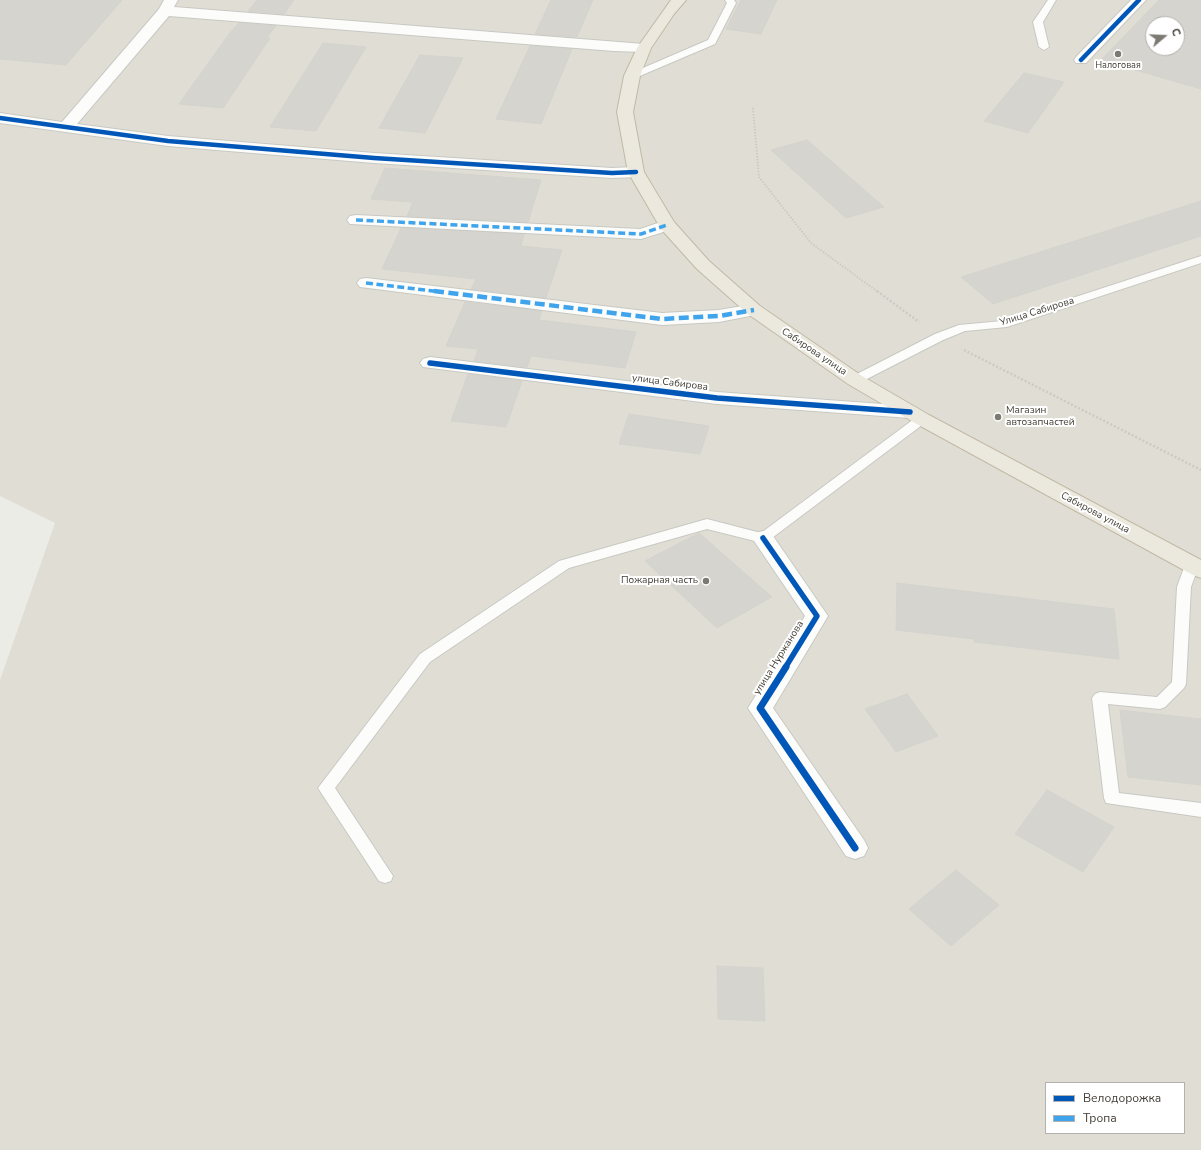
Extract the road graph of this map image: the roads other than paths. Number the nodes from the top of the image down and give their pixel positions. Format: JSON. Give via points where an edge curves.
{"nodes":[{"id":1,"x":679,"y":0,"type":"edge"},
{"id":2,"x":729,"y":0,"type":"edge"},
{"id":3,"x":1052,"y":0,"type":"edge"},
{"id":4,"x":1139,"y":0,"type":"edge"},
{"id":5,"x":168,"y":6,"type":"edge"},
{"id":6,"x":1044,"y":47,"type":"dead end"},
{"id":7,"x":644,"y":48,"type":"junction"},
{"id":8,"x":1081,"y":60,"type":"dead end"},
{"id":9,"x":632,"y":76,"type":"junction"},
{"id":10,"x":0,"y":118,"type":"edge"},
{"id":11,"x":66,"y":127,"type":"junction"},
{"id":12,"x":636,"y":172,"type":"junction"},
{"id":13,"x":356,"y":220,"type":"dead end"},
{"id":14,"x":668,"y":225,"type":"junction"},
{"id":15,"x":1201,"y":259,"type":"edge"},
{"id":16,"x":366,"y":283,"type":"dead end"},
{"id":17,"x":754,"y":310,"type":"junction"},
{"id":18,"x":430,"y":363,"type":"dead end"},
{"id":19,"x":855,"y":380,"type":"junction"},
{"id":20,"x":916,"y":416,"type":"junction"},
{"id":21,"x":763,"y":538,"type":"junction"},
{"id":22,"x":1196,"y":567,"type":"edge"},
{"id":23,"x":1201,"y":810,"type":"edge"},
{"id":24,"x":855,"y":848,"type":"dead end"},
{"id":25,"x":385,"y":876,"type":"dead end"}],
"edges":[{"from":1,"to":7,"type":"highway","name":"Сабирова улица","via":[[668,11]]},
{"from":2,"to":9,"type":"lane","via":[[732,3],[712,42]]},
{"from":3,"to":6,"type":"lane","via":[[1038,22]]},
{"from":4,"to":8,"type":"street"},
{"from":5,"to":7,"type":"street","via":[[606,47]]},
{"from":5,"to":11,"type":"street"},
{"from":7,"to":9,"type":"highway","name":"Сабирова улица"},
{"from":9,"to":12,"type":"highway","name":"Сабирова улица","via":[[625,112]]},
{"from":10,"to":11,"type":"street"},
{"from":11,"to":12,"type":"street","via":[[168,141],[612,173]]},
{"from":12,"to":14,"type":"highway","name":"Сабирова улица"},
{"from":13,"to":14,"type":"street","via":[[641,234]]},
{"from":14,"to":17,"type":"highway","name":"Сабирова улица","via":[[703,265]]},
{"from":15,"to":19,"type":"lane","name":"Улица Сабирова","via":[[1003,324],[963,328],[939,337]]},
{"from":16,"to":17,"type":"street","via":[[662,319],[719,316]]},
{"from":17,"to":19,"type":"highway","name":"Сабирова улица"},
{"from":18,"to":20,"type":"street","name":"улица Сабирова","via":[[717,398]]},
{"from":19,"to":20,"type":"highway","name":"Сабирова улица"},
{"from":20,"to":21,"type":"lane"},
{"from":20,"to":22,"type":"highway","name":"Сабирова улица"},
{"from":21,"to":24,"type":"street","name":"улица Нуржанова","via":[[817,616],[760,708]]},
{"from":21,"to":25,"type":"lane","via":[[707,524],[564,564],[425,658],[326,788]]},
{"from":22,"to":23,"type":"lane","via":[[1184,587],[1179,684],[1160,702],[1100,698],[1112,798]]}]}
